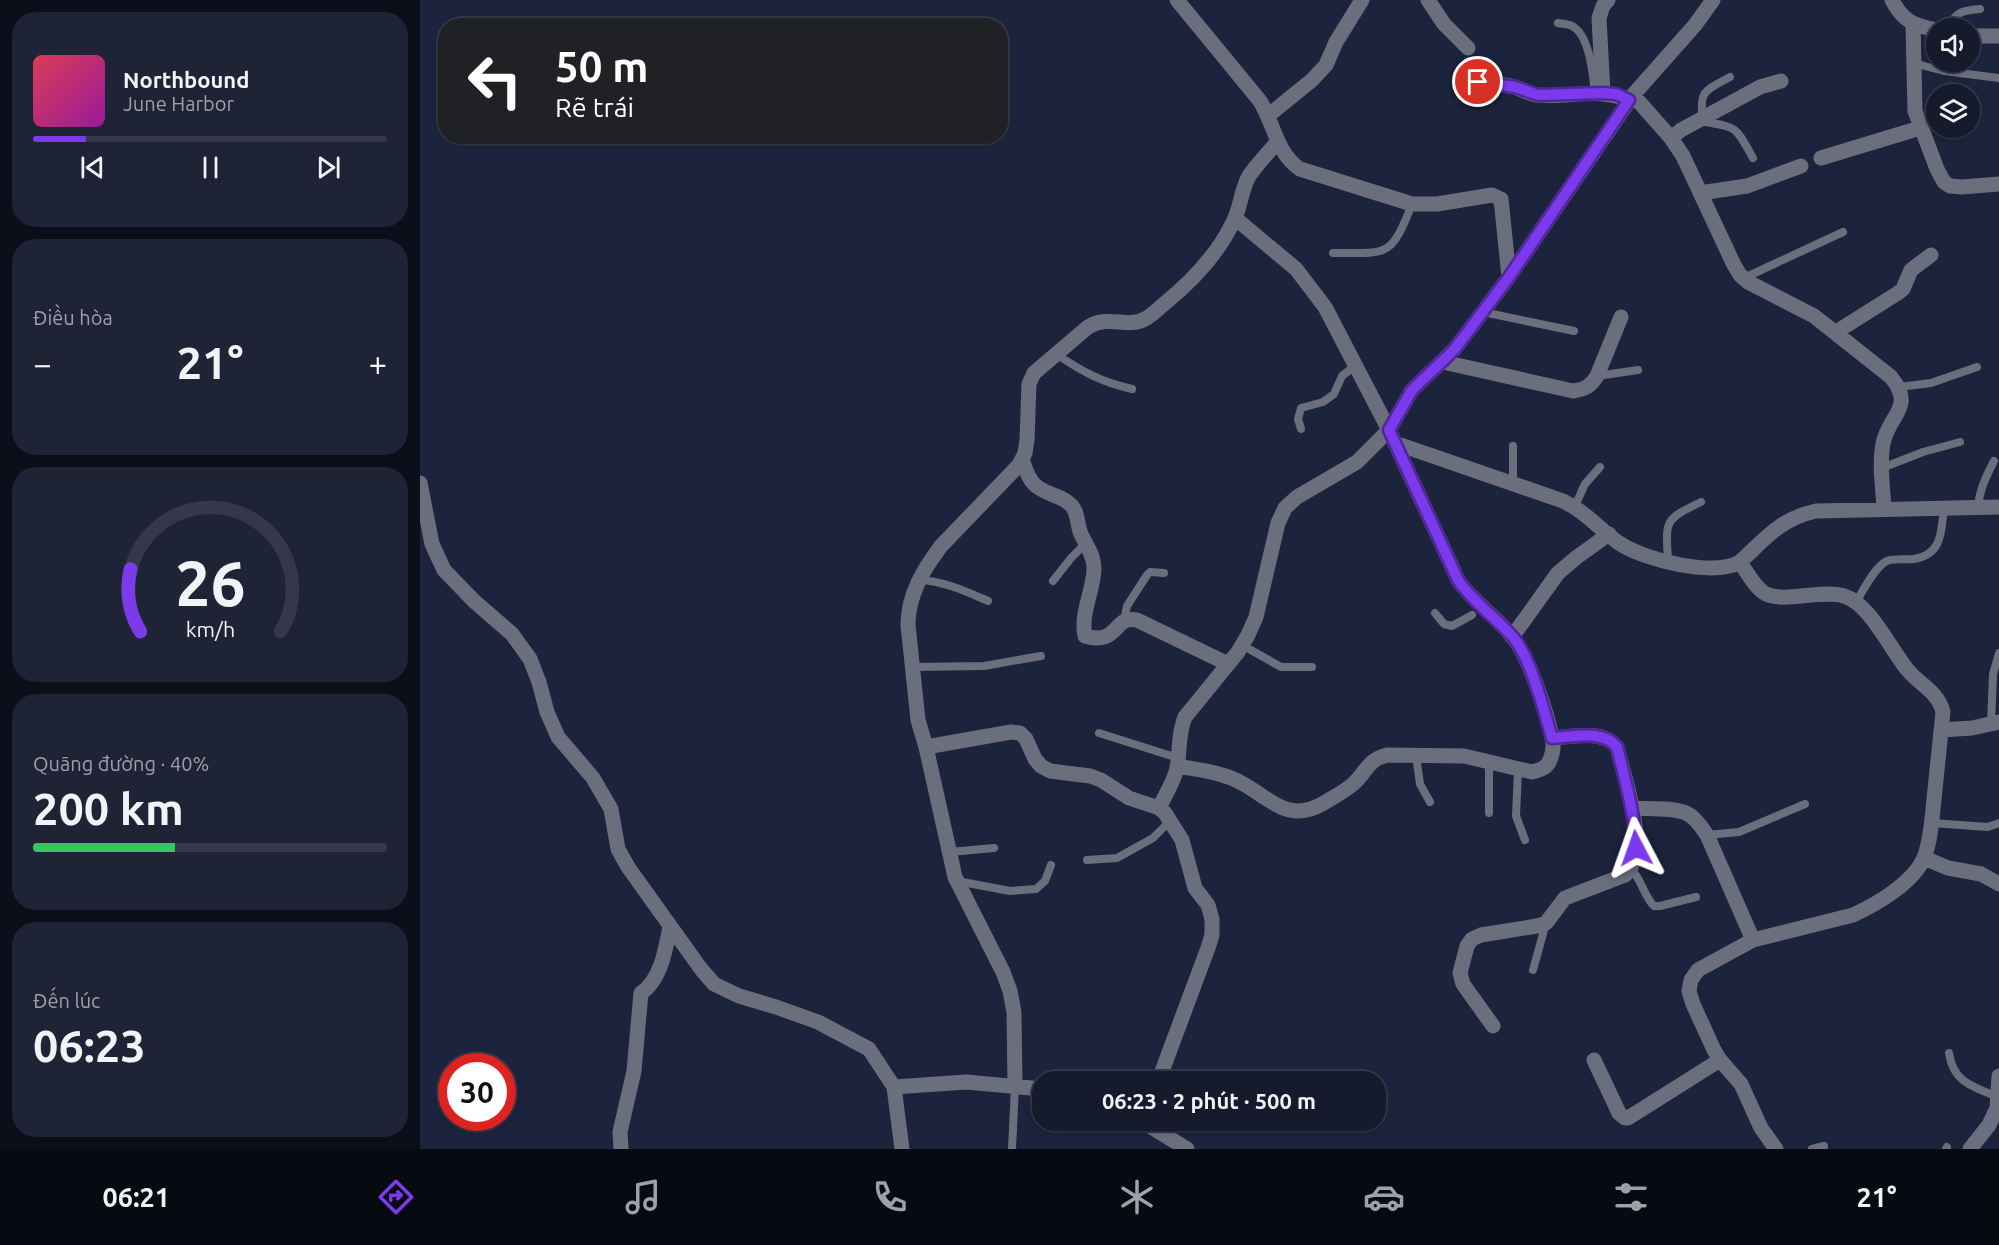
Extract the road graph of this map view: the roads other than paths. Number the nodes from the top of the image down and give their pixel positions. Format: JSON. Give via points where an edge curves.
{"nodes":[{"id":1,"x":1177,"y":0,"type":"edge"},
{"id":2,"x":1362,"y":0,"type":"edge"},
{"id":3,"x":1428,"y":0,"type":"edge"},
{"id":4,"x":1608,"y":0,"type":"edge"},
{"id":5,"x":1713,"y":0,"type":"edge"},
{"id":6,"x":1892,"y":0,"type":"edge"},
{"id":7,"x":1980,"y":9,"type":"dead end"},
{"id":8,"x":1954,"y":18,"type":"edge"},
{"id":9,"x":1558,"y":23,"type":"dead end"},
{"id":10,"x":1913,"y":24,"type":"junction"},
{"id":11,"x":1926,"y":27,"type":"edge"},
{"id":12,"x":1980,"y":36,"type":"edge"},
{"id":13,"x":1999,"y":36,"type":"edge"},
{"id":14,"x":1468,"y":48,"type":"dead end"},
{"id":15,"x":1913,"y":63,"type":"junction"},
{"id":16,"x":1730,"y":77,"type":"dead end"},
{"id":17,"x":1999,"y":78,"type":"edge"},
{"id":18,"x":1781,"y":81,"type":"dead end"},
{"id":19,"x":1478,"y":82,"type":"dead end"},
{"id":20,"x":1599,"y":93,"type":"junction"},
{"id":21,"x":1631,"y":97,"type":"junction"},
{"id":22,"x":1269,"y":115,"type":"junction"},
{"id":23,"x":1701,"y":120,"type":"junction"},
{"id":24,"x":1920,"y":128,"type":"junction"},
{"id":25,"x":1671,"y":138,"type":"junction"},
{"id":26,"x":1278,"y":141,"type":"junction"},
{"id":27,"x":1753,"y":158,"type":"dead end"},
{"id":28,"x":1821,"y":158,"type":"dead end"},
{"id":29,"x":1801,"y":166,"type":"dead end"},
{"id":30,"x":1999,"y":184,"type":"edge"},
{"id":31,"x":1700,"y":193,"type":"junction"},
{"id":32,"x":1412,"y":204,"type":"junction"},
{"id":33,"x":1235,"y":218,"type":"junction"},
{"id":34,"x":1844,"y":232,"type":"dead end"},
{"id":35,"x":1333,"y":253,"type":"dead end"},
{"id":36,"x":1931,"y":255,"type":"dead end"},
{"id":37,"x":1509,"y":277,"type":"junction"},
{"id":38,"x":1744,"y":278,"type":"junction"},
{"id":39,"x":1483,"y":312,"type":"junction"},
{"id":40,"x":1621,"y":317,"type":"dead end"},
{"id":41,"x":1574,"y":331,"type":"dead end"},
{"id":42,"x":1836,"y":332,"type":"junction"},
{"id":43,"x":1056,"y":354,"type":"junction"},
{"id":44,"x":1443,"y":362,"type":"junction"},
{"id":45,"x":1355,"y":366,"type":"junction"},
{"id":46,"x":1977,"y":367,"type":"dead end"},
{"id":47,"x":1638,"y":370,"type":"dead end"},
{"id":48,"x":1597,"y":376,"type":"junction"},
{"id":49,"x":1899,"y":387,"type":"junction"},
{"id":50,"x":1132,"y":389,"type":"dead end"},
{"id":51,"x":1301,"y":429,"type":"dead end"},
{"id":52,"x":1392,"y":436,"type":"junction"},
{"id":53,"x":1960,"y":442,"type":"dead end"},
{"id":54,"x":1513,"y":446,"type":"dead end"},
{"id":55,"x":1022,"y":459,"type":"junction"},
{"id":56,"x":1994,"y":461,"type":"dead end"},
{"id":57,"x":1600,"y":467,"type":"dead end"},
{"id":58,"x":1882,"y":468,"type":"junction"},
{"id":59,"x":420,"y":483,"type":"edge"},
{"id":60,"x":1513,"y":484,"type":"junction"},
{"id":61,"x":1701,"y":502,"type":"dead end"},
{"id":62,"x":1575,"y":506,"type":"junction"},
{"id":63,"x":1999,"y":507,"type":"edge"},
{"id":64,"x":1944,"y":508,"type":"junction"},
{"id":65,"x":1978,"y":508,"type":"junction"},
{"id":66,"x":1884,"y":509,"type":"junction"},
{"id":67,"x":1609,"y":534,"type":"junction"},
{"id":68,"x":1086,"y":543,"type":"junction"},
{"id":69,"x":1668,"y":561,"type":"junction"},
{"id":70,"x":1740,"y":562,"type":"junction"},
{"id":71,"x":1164,"y":573,"type":"dead end"},
{"id":72,"x":919,"y":580,"type":"junction"},
{"id":73,"x":1053,"y":581,"type":"dead end"},
{"id":74,"x":988,"y":601,"type":"dead end"},
{"id":75,"x":1856,"y":602,"type":"junction"},
{"id":76,"x":1477,"y":611,"type":"junction"},
{"id":77,"x":1435,"y":613,"type":"dead end"},
{"id":78,"x":1124,"y":621,"type":"junction"},
{"id":79,"x":1512,"y":637,"type":"junction"},
{"id":80,"x":1242,"y":645,"type":"junction"},
{"id":81,"x":1999,"y":653,"type":"edge"},
{"id":82,"x":1041,"y":656,"type":"dead end"},
{"id":83,"x":1228,"y":664,"type":"junction"},
{"id":84,"x":912,"y":667,"type":"junction"},
{"id":85,"x":1312,"y":667,"type":"dead end"},
{"id":86,"x":1995,"y":723,"type":"edge"},
{"id":87,"x":1941,"y":730,"type":"junction"},
{"id":88,"x":1099,"y":733,"type":"dead end"},
{"id":89,"x":1552,"y":738,"type":"junction"},
{"id":90,"x":926,"y":747,"type":"junction"},
{"id":91,"x":1416,"y":756,"type":"junction"},
{"id":92,"x":1178,"y":762,"type":"junction"},
{"id":93,"x":1489,"y":763,"type":"junction"},
{"id":94,"x":1518,"y":770,"type":"junction"},
{"id":95,"x":1430,"y":802,"type":"dead end"},
{"id":96,"x":1805,"y":804,"type":"dead end"},
{"id":97,"x":1159,"y":808,"type":"junction"},
{"id":98,"x":1632,"y":808,"type":"junction"},
{"id":99,"x":1490,"y":813,"type":"dead end"},
{"id":100,"x":1170,"y":821,"type":"junction"},
{"id":101,"x":1932,"y":823,"type":"junction"},
{"id":102,"x":1999,"y":823,"type":"edge"},
{"id":103,"x":1707,"y":835,"type":"junction"},
{"id":104,"x":1525,"y":840,"type":"dead end"},
{"id":105,"x":994,"y":848,"type":"dead end"},
{"id":106,"x":950,"y":852,"type":"junction"},
{"id":107,"x":1924,"y":858,"type":"junction"},
{"id":108,"x":1087,"y":860,"type":"dead end"},
{"id":109,"x":1051,"y":865,"type":"dead end"},
{"id":110,"x":1632,"y":870,"type":"junction"},
{"id":111,"x":957,"y":881,"type":"junction"},
{"id":112,"x":1999,"y":884,"type":"edge"},
{"id":113,"x":1696,"y":897,"type":"dead end"},
{"id":114,"x":1546,"y":923,"type":"junction"},
{"id":115,"x":670,"y":926,"type":"junction"},
{"id":116,"x":1753,"y":940,"type":"junction"},
{"id":117,"x":1533,"y":970,"type":"dead end"},
{"id":118,"x":1493,"y":1026,"type":"dead end"},
{"id":119,"x":1949,"y":1053,"type":"dead end"},
{"id":120,"x":1594,"y":1060,"type":"dead end"},
{"id":121,"x":1720,"y":1060,"type":"junction"},
{"id":122,"x":1162,"y":1071,"type":"edge"},
{"id":123,"x":1999,"y":1076,"type":"edge"},
{"id":124,"x":1015,"y":1086,"type":"junction"},
{"id":125,"x":894,"y":1087,"type":"junction"},
{"id":126,"x":1032,"y":1088,"type":"edge"},
{"id":127,"x":1998,"y":1097,"type":"edge"},
{"id":128,"x":1158,"y":1131,"type":"edge"},
{"id":129,"x":1824,"y":1146,"type":"dead end"},
{"id":130,"x":621,"y":1149,"type":"edge"},
{"id":131,"x":902,"y":1149,"type":"edge"},
{"id":132,"x":1012,"y":1149,"type":"edge"},
{"id":133,"x":1187,"y":1149,"type":"edge"},
{"id":134,"x":1776,"y":1149,"type":"edge"},
{"id":135,"x":1812,"y":1149,"type":"edge"},
{"id":136,"x":1970,"y":1149,"type":"edge"}],
"edges":[{"from":1,"to":22,"type":"street"},
{"from":2,"to":22,"type":"street","via":[[1326,65]]},
{"from":3,"to":14,"type":"street","via":[[1444,24]]},
{"from":4,"to":20,"type":"street","via":[[1599,18]]},
{"from":5,"to":21,"type":"street"},
{"from":6,"to":10,"type":"street"},
{"from":7,"to":8,"type":"lane","via":[[1957,13]]},
{"from":9,"to":20,"type":"lane","via":[[1572,26],[1581,36]]},
{"from":10,"to":11,"type":"street"},
{"from":10,"to":15,"type":"street"},
{"from":12,"to":13,"type":"street"},
{"from":15,"to":17,"type":"lane"},
{"from":15,"to":24,"type":"street","via":[[1913,98]]},
{"from":16,"to":23,"type":"lane","via":[[1702,97]]},
{"from":18,"to":23,"type":"street","via":[[1760,87]]},
{"from":19,"to":20,"type":"street","via":[[1538,95]]},
{"from":20,"to":21,"type":"street"},
{"from":21,"to":25,"type":"street"},
{"from":21,"to":37,"type":"street"},
{"from":22,"to":26,"type":"street"},
{"from":23,"to":25,"type":"street"},
{"from":23,"to":27,"type":"lane","via":[[1738,131]]},
{"from":24,"to":28,"type":"street"},
{"from":24,"to":30,"type":"street","via":[[1944,182],[1962,188]]},
{"from":25,"to":31,"type":"street"},
{"from":26,"to":32,"type":"street","via":[[1282,152],[1300,169]]},
{"from":26,"to":33,"type":"street","via":[[1250,176]]},
{"from":29,"to":31,"type":"street","via":[[1747,186]]},
{"from":31,"to":38,"type":"street"},
{"from":32,"to":35,"type":"lane","via":[[1400,234],[1385,250]]},
{"from":32,"to":37,"type":"street","via":[[1492,195],[1501,199]]},
{"from":33,"to":43,"type":"street","via":[[1197,275],[1147,318],[1128,323],[1098,321]]},
{"from":33,"to":45,"type":"street","via":[[1296,269],[1311,287]]},
{"from":34,"to":38,"type":"lane"},
{"from":36,"to":42,"type":"street","via":[[1911,270],[1898,293]]},
{"from":37,"to":39,"type":"street"},
{"from":38,"to":42,"type":"street"},
{"from":39,"to":41,"type":"lane"},
{"from":39,"to":44,"type":"street"},
{"from":40,"to":48,"type":"street"},
{"from":42,"to":49,"type":"street"},
{"from":43,"to":50,"type":"lane","via":[[1109,384]]},
{"from":43,"to":55,"type":"street","via":[[1034,373],[1029,384],[1027,440]]},
{"from":44,"to":48,"type":"street","via":[[1573,391],[1592,385]]},
{"from":44,"to":52,"type":"street","via":[[1412,390]]},
{"from":45,"to":51,"type":"lane","via":[[1342,376],[1334,394],[1323,402],[1301,408]]},
{"from":45,"to":52,"type":"street"},
{"from":46,"to":49,"type":"lane","via":[[1931,383]]},
{"from":47,"to":48,"type":"lane"},
{"from":49,"to":58,"type":"street","via":[[1900,411],[1886,433]]},
{"from":52,"to":60,"type":"street"},
{"from":52,"to":76,"type":"street","via":[[1458,580]]},
{"from":52,"to":80,"type":"street","via":[[1285,508],[1256,616]]},
{"from":53,"to":58,"type":"lane"},
{"from":54,"to":60,"type":"lane"},
{"from":55,"to":68,"type":"street","via":[[1034,485],[1071,504]]},
{"from":55,"to":72,"type":"street","via":[[941,546]]},
{"from":56,"to":65,"type":"lane","via":[[1978,495]]},
{"from":57,"to":62,"type":"lane","via":[[1585,483]]},
{"from":58,"to":66,"type":"street"},
{"from":59,"to":115,"type":"street","via":[[432,544],[444,570],[512,634],[530,659],[558,737],[599,788],[611,809],[618,849]]},
{"from":60,"to":62,"type":"street"},
{"from":61,"to":69,"type":"lane","via":[[1671,518],[1666,532]]},
{"from":62,"to":67,"type":"street"},
{"from":63,"to":65,"type":"street"},
{"from":64,"to":65,"type":"street"},
{"from":64,"to":66,"type":"street"},
{"from":64,"to":75,"type":"lane","via":[[1935,549],[1921,557],[1880,566]]},
{"from":66,"to":70,"type":"street","via":[[1798,515],[1783,523]]},
{"from":67,"to":69,"type":"street","via":[[1631,550]]},
{"from":67,"to":79,"type":"street","via":[[1558,573]]},
{"from":68,"to":73,"type":"lane"},
{"from":68,"to":78,"type":"street","via":[[1094,564],[1085,636],[1105,638]]},
{"from":69,"to":70,"type":"street","via":[[1688,567],[1719,568]]},
{"from":70,"to":75,"type":"street","via":[[1766,594],[1838,595]]},
{"from":71,"to":78,"type":"lane","via":[[1147,575],[1127,606]]},
{"from":72,"to":74,"type":"lane","via":[[949,585]]},
{"from":72,"to":84,"type":"street","via":[[908,610]]},
{"from":75,"to":87,"type":"street","via":[[1906,669],[1941,703]]},
{"from":76,"to":77,"type":"lane","via":[[1452,626],[1444,624]]},
{"from":76,"to":79,"type":"street"},
{"from":78,"to":83,"type":"street","via":[[1137,620]]},
{"from":79,"to":89,"type":"street","via":[[1520,646],[1537,687]]},
{"from":80,"to":83,"type":"street"},
{"from":80,"to":85,"type":"lane","via":[[1281,667]]},
{"from":81,"to":86,"type":"lane","via":[[1993,674]]},
{"from":82,"to":84,"type":"lane","via":[[984,666]]},
{"from":83,"to":92,"type":"street","via":[[1185,717],[1180,728]]},
{"from":84,"to":90,"type":"street","via":[[917,713]]},
{"from":86,"to":87,"type":"street"},
{"from":87,"to":101,"type":"street"},
{"from":88,"to":92,"type":"lane"},
{"from":89,"to":94,"type":"street","via":[[1550,762],[1543,769]]},
{"from":89,"to":98,"type":"street","via":[[1593,736],[1611,740],[1617,747]]},
{"from":90,"to":97,"type":"street","via":[[1020,733],[1035,759],[1050,771],[1095,778],[1129,798]]},
{"from":90,"to":106,"type":"street"},
{"from":91,"to":92,"type":"street","via":[[1378,757],[1350,787],[1311,810],[1296,812],[1282,808],[1233,778]]},
{"from":91,"to":93,"type":"street","via":[[1464,756]]},
{"from":91,"to":95,"type":"lane","via":[[1420,784]]},
{"from":92,"to":97,"type":"street"},
{"from":93,"to":94,"type":"street"},
{"from":93,"to":99,"type":"lane"},
{"from":94,"to":104,"type":"lane","via":[[1516,816]]},
{"from":96,"to":103,"type":"lane","via":[[1739,832]]},
{"from":97,"to":100,"type":"street"},
{"from":98,"to":103,"type":"street","via":[[1690,814]]},
{"from":98,"to":110,"type":"street","via":[[1636,828]]},
{"from":100,"to":108,"type":"lane","via":[[1153,838],[1117,858]]},
{"from":100,"to":122,"type":"street","via":[[1182,840],[1195,888],[1208,905],[1212,935]]},
{"from":101,"to":102,"type":"lane","via":[[1988,827]]},
{"from":101,"to":107,"type":"street"},
{"from":103,"to":116,"type":"street"},
{"from":105,"to":106,"type":"lane"},
{"from":106,"to":111,"type":"street"},
{"from":107,"to":112,"type":"street","via":[[1948,868],[1981,874]]},
{"from":107,"to":116,"type":"street","via":[[1903,885],[1853,915]]},
{"from":109,"to":111,"type":"lane","via":[[1045,881],[1036,889],[1010,891]]},
{"from":110,"to":113,"type":"lane","via":[[1654,906]]},
{"from":110,"to":114,"type":"street","via":[[1565,898]]},
{"from":111,"to":124,"type":"street","via":[[1010,991]]},
{"from":114,"to":117,"type":"lane"},
{"from":114,"to":118,"type":"street","via":[[1481,935],[1467,946],[1460,973],[1463,984]]},
{"from":115,"to":125,"type":"street","via":[[714,984],[818,1022],[869,1049]]},
{"from":115,"to":130,"type":"street","via":[[660,965],[650,986],[641,993],[633,1071],[620,1132]]},
{"from":116,"to":121,"type":"street","via":[[1698,970],[1691,980],[1693,1004]]},
{"from":119,"to":127,"type":"lane","via":[[1958,1077]]},
{"from":120,"to":121,"type":"street","via":[[1619,1113],[1631,1118]]},
{"from":121,"to":134,"type":"street","via":[[1741,1084],[1761,1128]]},
{"from":123,"to":127,"type":"street"},
{"from":124,"to":125,"type":"street","via":[[966,1082]]},
{"from":124,"to":126,"type":"street"},
{"from":124,"to":132,"type":"lane"},
{"from":125,"to":131,"type":"street"},
{"from":127,"to":136,"type":"street","via":[[1989,1125]]},
{"from":128,"to":133,"type":"street"},
{"from":129,"to":135,"type":"lane"}]}
